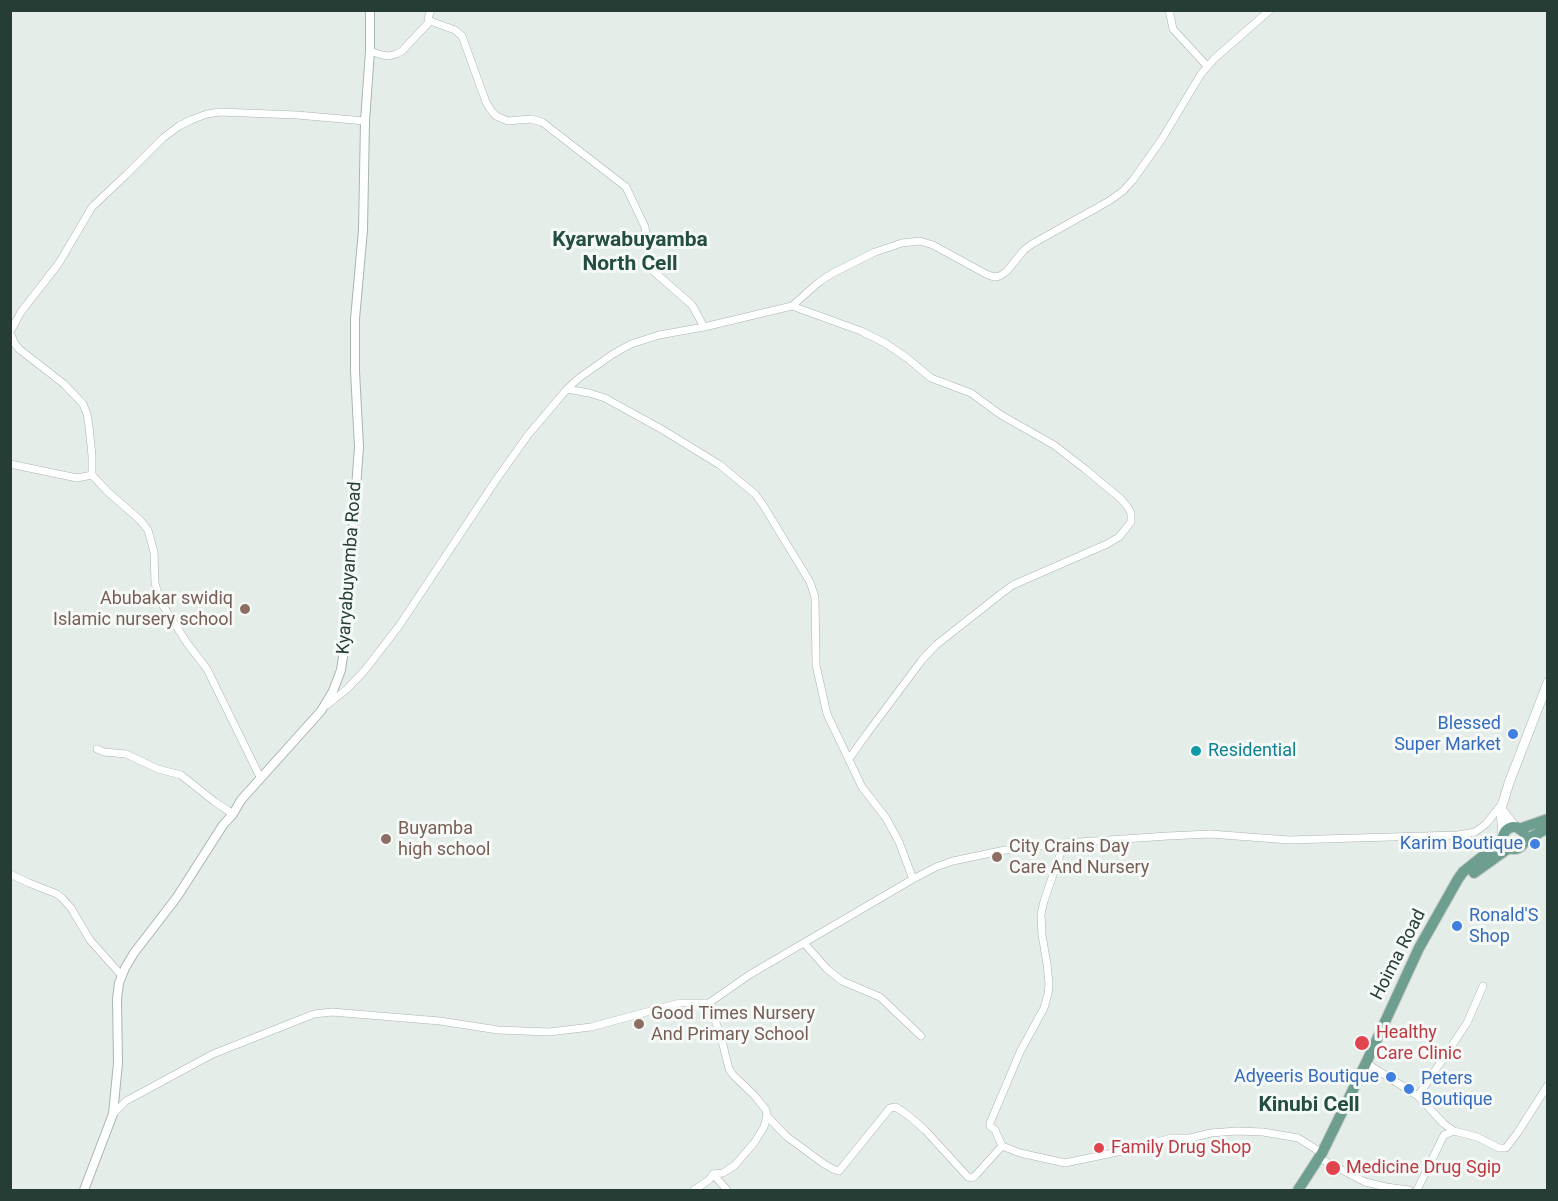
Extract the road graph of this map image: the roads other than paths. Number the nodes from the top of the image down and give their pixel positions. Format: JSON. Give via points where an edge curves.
{"nodes":[{"id":1,"x":431,"y":10,"type":"edge"},
{"id":2,"x":1169,"y":10,"type":"edge"},
{"id":3,"x":1270,"y":10,"type":"edge"},
{"id":4,"x":368,"y":11,"type":"edge"},
{"id":5,"x":430,"y":21,"type":"junction"},
{"id":6,"x":370,"y":51,"type":"junction"},
{"id":7,"x":1207,"y":66,"type":"junction"},
{"id":8,"x":365,"y":121,"type":"junction"},
{"id":9,"x":792,"y":306,"type":"junction"},
{"id":10,"x":704,"y":327,"type":"junction"},
{"id":11,"x":10,"y":332,"type":"edge"},
{"id":12,"x":567,"y":389,"type":"junction"},
{"id":13,"x":10,"y":464,"type":"edge"},
{"id":14,"x":92,"y":475,"type":"junction"},
{"id":15,"x":1548,"y":682,"type":"edge"},
{"id":16,"x":321,"y":711,"type":"junction"},
{"id":17,"x":96,"y":749,"type":"dead end"},
{"id":18,"x":849,"y":759,"type":"junction"},
{"id":19,"x":260,"y":777,"type":"junction"},
{"id":20,"x":1503,"y":805,"type":"junction"},
{"id":21,"x":233,"y":814,"type":"junction"},
{"id":22,"x":1548,"y":819,"type":"edge"},
{"id":23,"x":1548,"y":828,"type":"edge"},
{"id":24,"x":1518,"y":829,"type":"junction"},
{"id":25,"x":1505,"y":841,"type":"junction"},
{"id":26,"x":1524,"y":841,"type":"junction"},
{"id":27,"x":1065,"y":843,"type":"junction"},
{"id":28,"x":10,"y":874,"type":"edge"},
{"id":29,"x":913,"y":879,"type":"junction"},
{"id":30,"x":804,"y":943,"type":"junction"},
{"id":31,"x":122,"y":976,"type":"junction"},
{"id":32,"x":1483,"y":986,"type":"dead end"},
{"id":33,"x":709,"y":1003,"type":"junction"},
{"id":34,"x":921,"y":1036,"type":"dead end"},
{"id":35,"x":1366,"y":1063,"type":"junction"},
{"id":36,"x":1548,"y":1085,"type":"edge"},
{"id":37,"x":1418,"y":1096,"type":"junction"},
{"id":38,"x":112,"y":1114,"type":"junction"},
{"id":39,"x":767,"y":1116,"type":"junction"},
{"id":40,"x":1454,"y":1131,"type":"junction"},
{"id":41,"x":1002,"y":1146,"type":"junction"},
{"id":42,"x":1320,"y":1156,"type":"junction"},
{"id":43,"x":713,"y":1174,"type":"junction"},
{"id":44,"x":84,"y":1191,"type":"edge"},
{"id":45,"x":694,"y":1191,"type":"edge"},
{"id":46,"x":727,"y":1191,"type":"edge"},
{"id":47,"x":1298,"y":1191,"type":"edge"},
{"id":48,"x":1409,"y":1191,"type":"edge"},
{"id":49,"x":1417,"y":1191,"type":"edge"}],
"edges":[{"from":1,"to":5,"type":"street"},
{"from":2,"to":7,"type":"street","via":[[1173,29]]},
{"from":3,"to":7,"type":"street"},
{"from":4,"to":6,"type":"street","name":"Kyaryabuyamba Road"},
{"from":5,"to":6,"type":"street","via":[[396,54]]},
{"from":5,"to":10,"type":"street","via":[[462,36],[486,102],[496,116],[508,121],[538,120],[626,186],[645,227],[652,270],[692,305]]},
{"from":6,"to":8,"type":"street","name":"Kyaryabuyamba Road"},
{"from":7,"to":9,"type":"street","via":[[1133,180],[1109,201],[1032,244],[1000,276],[986,274],[933,244],[902,243],[833,273]]},
{"from":8,"to":11,"type":"street","via":[[220,112],[179,126],[92,207],[59,263]]},
{"from":8,"to":16,"type":"street","name":"Kyaryabuyamba Road","via":[[363,230],[355,319],[359,447],[345,638],[342,670]]},
{"from":9,"to":10,"type":"street"},
{"from":9,"to":18,"type":"street","via":[[861,331],[885,343],[931,378],[971,393],[1054,445],[1121,499],[1131,513],[1131,522],[1119,537],[1013,585],[936,645]]},
{"from":10,"to":12,"type":"street","via":[[631,344]]},
{"from":11,"to":14,"type":"street","via":[[19,349],[83,404],[90,426]]},
{"from":12,"to":16,"type":"street","via":[[496,480],[399,626],[365,670]]},
{"from":12,"to":18,"type":"street","via":[[605,398],[663,430],[720,465],[755,494],[810,582],[815,597],[816,665],[827,714]]},
{"from":13,"to":14,"type":"street","via":[[77,478]]},
{"from":14,"to":19,"type":"street","via":[[148,530],[160,601],[207,669]]},
{"from":15,"to":20,"type":"main road"},
{"from":16,"to":19,"type":"street","name":"Kyaryabuyamba Road"},
{"from":17,"to":21,"type":"street","via":[[126,754],[158,769],[181,774]]},
{"from":18,"to":29,"type":"street","via":[[862,788],[899,842]]},
{"from":19,"to":21,"type":"street","name":"Kyaryabuyamba Road"},
{"from":20,"to":24,"type":"main road"},
{"from":20,"to":25,"type":"main road"},
{"from":20,"to":27,"type":"street","via":[[1475,832],[1458,835],[1289,840],[1210,834]]},
{"from":21,"to":31,"type":"street","name":"Kyaryabuyamba Road","via":[[134,953]]},
{"from":22,"to":24,"type":"main road"},
{"from":23,"to":26,"type":"main road"},
{"from":24,"to":25,"type":"main road","via":[[1507,831]]},
{"from":24,"to":26,"type":"main road","via":[[1524,834]]},
{"from":25,"to":26,"type":"main road","via":[[1518,848]]},
{"from":25,"to":35,"type":"main road","name":"Hoima Road","via":[[1450,895],[1414,956]]},
{"from":27,"to":29,"type":"street","via":[[953,861]]},
{"from":27,"to":41,"type":"street","via":[[1041,914],[1048,994],[990,1123]]},
{"from":28,"to":31,"type":"street","via":[[62,898],[90,940]]},
{"from":29,"to":30,"type":"street"},
{"from":30,"to":33,"type":"street"},
{"from":30,"to":34,"type":"street","via":[[842,981],[880,997]]},
{"from":31,"to":38,"type":"street","name":"Kyaryabuyamba Road","via":[[117,999],[118,1063]]},
{"from":32,"to":37,"type":"street","via":[[1473,1013]]},
{"from":33,"to":38,"type":"street","via":[[680,1004],[591,1028],[549,1032],[332,1012],[314,1014],[213,1054],[126,1101]]},
{"from":33,"to":39,"type":"street","via":[[729,1070],[754,1095]]},
{"from":35,"to":37,"type":"street"},
{"from":35,"to":42,"type":"main road","name":"Hoima Road"},
{"from":36,"to":40,"type":"street","via":[[1506,1148]]},
{"from":37,"to":40,"type":"street"},
{"from":38,"to":44,"type":"street","name":"Kyaryabuyamba Road"},
{"from":39,"to":41,"type":"street","via":[[796,1143],[839,1171],[890,1108],[896,1107],[925,1130],[968,1177],[975,1176]]},
{"from":39,"to":43,"type":"street","via":[[754,1143],[735,1165]]},
{"from":40,"to":49,"type":"street","via":[[1444,1135]]},
{"from":41,"to":42,"type":"street","via":[[1065,1163],[1144,1149],[1172,1138],[1246,1131],[1298,1138]]},
{"from":42,"to":47,"type":"main road","name":"Hoima Road"},
{"from":42,"to":48,"type":"street","via":[[1365,1182]]},
{"from":43,"to":45,"type":"street"},
{"from":43,"to":46,"type":"street"}]}
